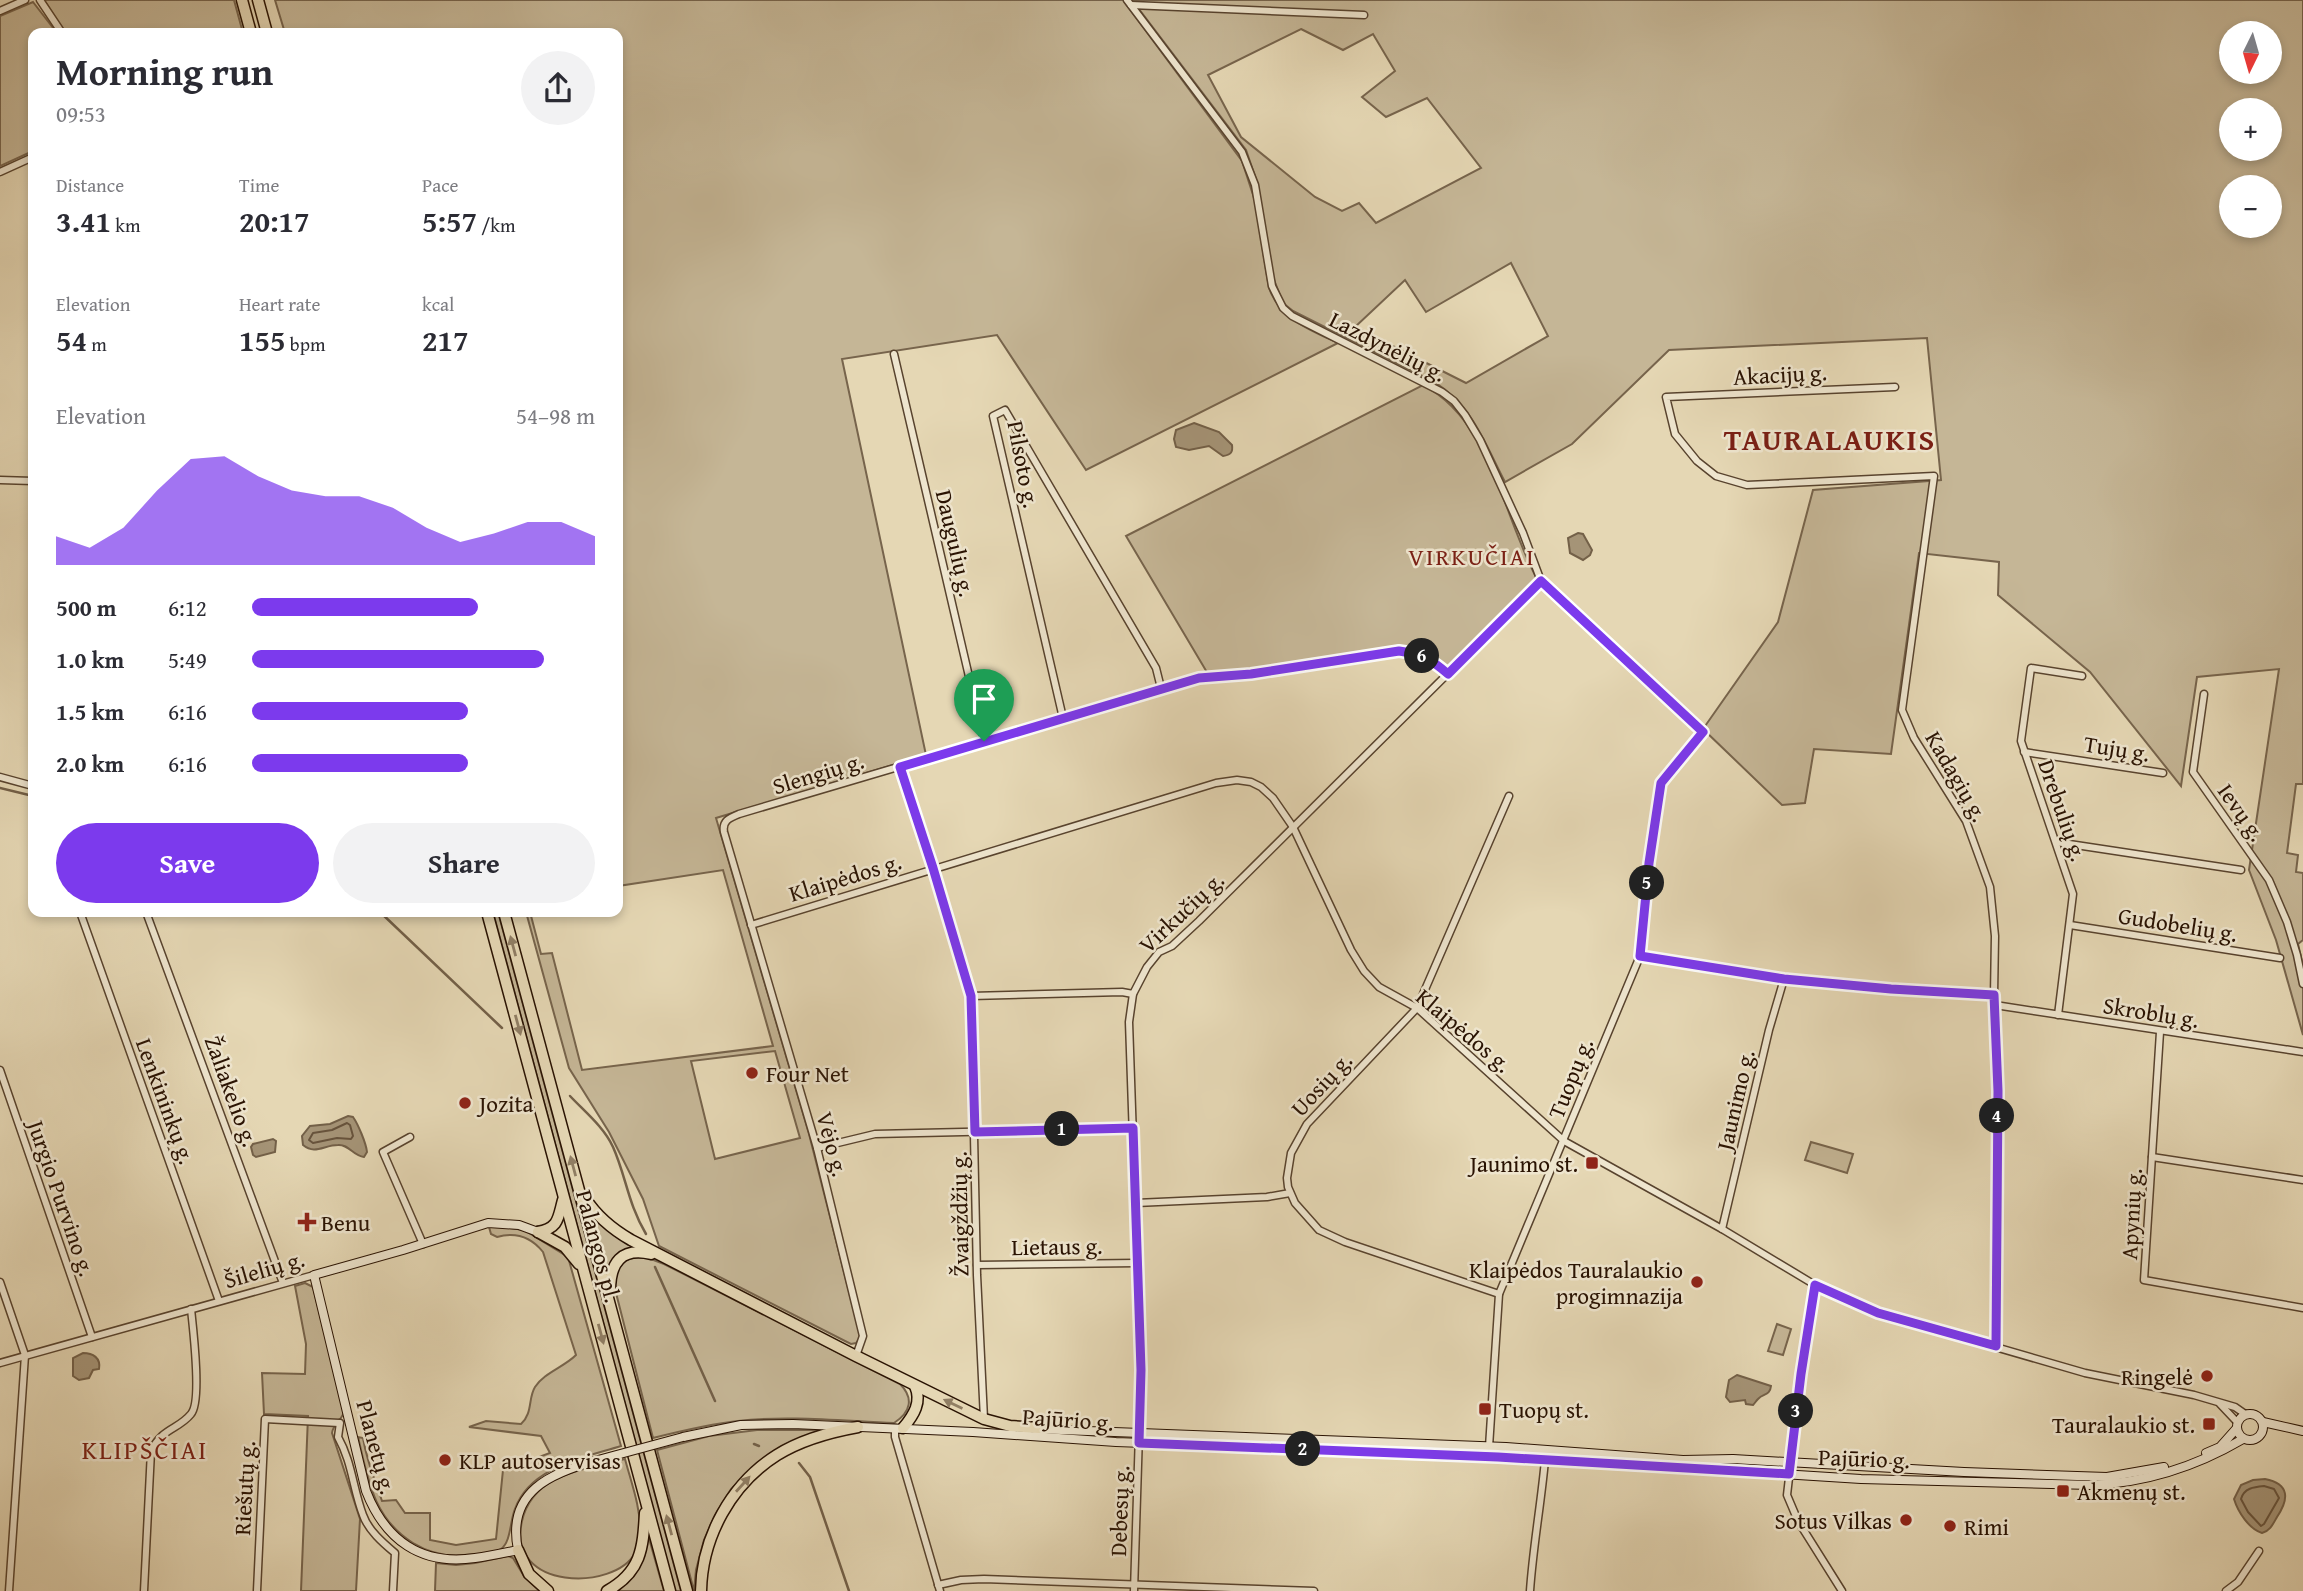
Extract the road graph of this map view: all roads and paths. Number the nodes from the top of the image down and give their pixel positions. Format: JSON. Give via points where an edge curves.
{"nodes":[{"id":1,"x":26,"y":0,"type":"edge"},
{"id":2,"x":40,"y":0,"type":"edge"},
{"id":3,"x":242,"y":0,"type":"edge"},
{"id":4,"x":258,"y":0,"type":"edge"},
{"id":5,"x":1129,"y":3,"type":"edge"},
{"id":6,"x":0,"y":11,"type":"edge"},
{"id":7,"x":1364,"y":15,"type":"dead end"},
{"id":8,"x":59,"y":28,"type":"edge"},
{"id":9,"x":250,"y":28,"type":"edge"},
{"id":10,"x":266,"y":28,"type":"edge"},
{"id":11,"x":28,"y":159,"type":"edge"},
{"id":12,"x":0,"y":172,"type":"edge"},
{"id":13,"x":894,"y":354,"type":"dead end"},
{"id":14,"x":1895,"y":387,"type":"dead end"},
{"id":15,"x":1934,"y":476,"type":"joint"},
{"id":16,"x":0,"y":480,"type":"edge"},
{"id":17,"x":28,"y":481,"type":"edge"},
{"id":18,"x":1541,"y":581,"type":"junction"},
{"id":19,"x":1448,"y":674,"type":"junction"},
{"id":20,"x":2082,"y":676,"type":"dead end"},
{"id":21,"x":1161,"y":688,"type":"junction"},
{"id":22,"x":2204,"y":694,"type":"dead end"},
{"id":23,"x":1063,"y":718,"type":"junction"},
{"id":24,"x":1703,"y":732,"type":"joint"},
{"id":25,"x":984,"y":741,"type":"junction"},
{"id":26,"x":2024,"y":752,"type":"junction"},
{"id":27,"x":900,"y":767,"type":"junction"},
{"id":28,"x":2164,"y":773,"type":"dead end"},
{"id":29,"x":0,"y":778,"type":"edge"},
{"id":30,"x":28,"y":785,"type":"edge"},
{"id":31,"x":1509,"y":796,"type":"dead end"},
{"id":32,"x":725,"y":821,"type":"joint"},
{"id":33,"x":1293,"y":827,"type":"junction"},
{"id":34,"x":2056,"y":842,"type":"junction"},
{"id":35,"x":933,"y":868,"type":"junction"},
{"id":36,"x":2241,"y":870,"type":"dead end"},
{"id":37,"x":82,"y":917,"type":"edge"},
{"id":38,"x":148,"y":917,"type":"edge"},
{"id":39,"x":488,"y":917,"type":"edge"},
{"id":40,"x":505,"y":917,"type":"edge"},
{"id":41,"x":751,"y":925,"type":"junction"},
{"id":42,"x":2070,"y":925,"type":"junction"},
{"id":43,"x":2300,"y":953,"type":"edge"},
{"id":44,"x":1640,"y":956,"type":"junction"},
{"id":45,"x":2280,"y":958,"type":"dead end"},
{"id":46,"x":1784,"y":979,"type":"junction"},
{"id":47,"x":2303,"y":984,"type":"edge"},
{"id":48,"x":1133,"y":994,"type":"junction"},
{"id":49,"x":1994,"y":995,"type":"junction"},
{"id":50,"x":971,"y":996,"type":"junction"},
{"id":51,"x":1995,"y":1005,"type":"junction"},
{"id":52,"x":1417,"y":1008,"type":"junction"},
{"id":53,"x":2058,"y":1016,"type":"junction"},
{"id":54,"x":2160,"y":1032,"type":"junction"},
{"id":55,"x":2303,"y":1052,"type":"edge"},
{"id":56,"x":0,"y":1070,"type":"edge"},
{"id":57,"x":1133,"y":1128,"type":"junction"},
{"id":58,"x":975,"y":1132,"type":"junction"},
{"id":59,"x":410,"y":1137,"type":"dead end"},
{"id":60,"x":1564,"y":1141,"type":"junction"},
{"id":61,"x":817,"y":1148,"type":"junction"},
{"id":62,"x":2152,"y":1157,"type":"junction"},
{"id":63,"x":2303,"y":1180,"type":"edge"},
{"id":64,"x":579,"y":1189,"type":"junction"},
{"id":65,"x":1290,"y":1194,"type":"junction"},
{"id":66,"x":564,"y":1197,"type":"junction"},
{"id":67,"x":1136,"y":1203,"type":"junction"},
{"id":68,"x":1722,"y":1229,"type":"junction"},
{"id":69,"x":538,"y":1233,"type":"junction"},
{"id":70,"x":424,"y":1244,"type":"junction"},
{"id":71,"x":664,"y":1258,"type":"junction"},
{"id":72,"x":1137,"y":1262,"type":"junction"},
{"id":73,"x":977,"y":1265,"type":"junction"},
{"id":74,"x":583,"y":1269,"type":"junction"},
{"id":75,"x":314,"y":1275,"type":"junction"},
{"id":76,"x":0,"y":1282,"type":"edge"},
{"id":77,"x":283,"y":1283,"type":"junction"},
{"id":78,"x":1815,"y":1285,"type":"junction"},
{"id":79,"x":1499,"y":1293,"type":"junction"},
{"id":80,"x":219,"y":1301,"type":"junction"},
{"id":81,"x":609,"y":1303,"type":"junction"},
{"id":82,"x":2303,"y":1308,"type":"edge"},
{"id":83,"x":191,"y":1309,"type":"junction"},
{"id":84,"x":92,"y":1337,"type":"junction"},
{"id":85,"x":1996,"y":1346,"type":"junction"},
{"id":86,"x":25,"y":1355,"type":"junction"},
{"id":87,"x":856,"y":1356,"type":"junction"},
{"id":88,"x":0,"y":1363,"type":"edge"},
{"id":89,"x":915,"y":1385,"type":"junction"},
{"id":90,"x":2219,"y":1403,"type":"junction"},
{"id":91,"x":2245,"y":1414,"type":"junction"},
{"id":92,"x":984,"y":1419,"type":"junction"},
{"id":93,"x":349,"y":1422,"type":"junction"},
{"id":94,"x":2263,"y":1422,"type":"junction"},
{"id":95,"x":339,"y":1423,"type":"junction"},
{"id":96,"x":2237,"y":1425,"type":"junction"},
{"id":97,"x":858,"y":1427,"type":"junction"},
{"id":98,"x":899,"y":1428,"type":"junction"},
{"id":99,"x":1039,"y":1429,"type":"junction"},
{"id":100,"x":2288,"y":1429,"type":"junction"},
{"id":101,"x":1140,"y":1431,"type":"junction"},
{"id":102,"x":2303,"y":1431,"type":"edge"},
{"id":103,"x":972,"y":1432,"type":"junction"},
{"id":104,"x":2261,"y":1435,"type":"junction"},
{"id":105,"x":2243,"y":1439,"type":"junction"},
{"id":106,"x":1139,"y":1443,"type":"junction"},
{"id":107,"x":1489,"y":1447,"type":"junction"},
{"id":108,"x":1545,"y":1460,"type":"junction"},
{"id":109,"x":1790,"y":1463,"type":"junction"},
{"id":110,"x":1789,"y":1474,"type":"junction"},
{"id":111,"x":646,"y":1503,"type":"junction"},
{"id":112,"x":518,"y":1550,"type":"junction"},
{"id":113,"x":2259,"y":1551,"type":"dead end"},
{"id":114,"x":939,"y":1588,"type":"edge"},
{"id":115,"x":1134,"y":1588,"type":"edge"},
{"id":116,"x":9,"y":1591,"type":"edge"},
{"id":117,"x":144,"y":1591,"type":"edge"},
{"id":118,"x":257,"y":1591,"type":"edge"},
{"id":119,"x":393,"y":1591,"type":"edge"},
{"id":120,"x":548,"y":1591,"type":"edge"},
{"id":121,"x":607,"y":1591,"type":"edge"},
{"id":122,"x":670,"y":1591,"type":"edge"},
{"id":123,"x":687,"y":1591,"type":"edge"},
{"id":124,"x":701,"y":1591,"type":"edge"},
{"id":125,"x":1314,"y":1591,"type":"edge"},
{"id":126,"x":1530,"y":1591,"type":"edge"},
{"id":127,"x":1842,"y":1591,"type":"edge"},
{"id":128,"x":2226,"y":1591,"type":"edge"}],
"edges":[{"from":1,"to":6,"type":"street"},
{"from":2,"to":8,"type":"street"},
{"from":3,"to":9,"type":"highway"},
{"from":4,"to":10,"type":"highway"},
{"from":5,"to":7,"type":"street"},
{"from":5,"to":18,"type":"street","name":"Lazdynėlių g.","via":[[1242,152],[1255,185],[1272,286],[1283,308],[1454,401],[1480,440]]},
{"from":11,"to":12,"type":"street"},
{"from":13,"to":25,"type":"street","name":"Daugulių g."},
{"from":14,"to":15,"type":"street","name":"Akacijų g.","via":[[1666,397],[1675,434],[1697,461],[1716,476],[1746,485]]},
{"from":15,"to":49,"type":"street","name":"Kadagių g.","via":[[1902,710],[1914,738],[1966,821],[1990,887]]},
{"from":16,"to":17,"type":"street"},
{"from":18,"to":19,"type":"street","name":"Virkučių g."},
{"from":18,"to":24,"type":"street","name":"Lazdynėlių g."},
{"from":19,"to":21,"type":"street","name":"Slengių g.","via":[[1419,654],[1399,651],[1199,678]]},
{"from":19,"to":33,"type":"street","name":"Virkučių g."},
{"from":20,"to":26,"type":"street","name":"Drebulių g.","via":[[2031,667],[2021,741]]},
{"from":21,"to":23,"type":"street","name":"Slengių g."},
{"from":21,"to":23,"type":"street","name":"Pilsoto g.","via":[[1156,668],[1005,410],[993,416]]},
{"from":22,"to":43,"type":"street","name":"Ievų g.","via":[[2193,772],[2269,880]]},
{"from":23,"to":25,"type":"street","name":"Slengių g."},
{"from":24,"to":44,"type":"street","name":"Tuopų g.","via":[[1661,783]]},
{"from":25,"to":27,"type":"street","name":"Slengių g."},
{"from":26,"to":28,"type":"street","name":"Tujų g."},
{"from":26,"to":34,"type":"street","name":"Drebulių g."},
{"from":27,"to":32,"type":"street","name":"Slengių g."},
{"from":27,"to":35,"type":"street","name":"Žvaigždžių g."},
{"from":29,"to":30,"type":"street"},
{"from":31,"to":52,"type":"street","name":"Uosių g."},
{"from":32,"to":41,"type":"street","name":"Vėjo g.","via":[[723,832]]},
{"from":33,"to":35,"type":"street","name":"Klaipėdos g.","via":[[1261,787],[1237,780]]},
{"from":33,"to":48,"type":"street","name":"Virkučių g.","via":[[1199,921],[1159,952]]},
{"from":33,"to":52,"type":"street","name":"Klaipėdos g.","via":[[1364,971],[1380,987]]},
{"from":34,"to":36,"type":"street"},
{"from":34,"to":42,"type":"street","name":"Drebulių g.","via":[[2073,894]]},
{"from":35,"to":41,"type":"street","name":"Klaipėdos g."},
{"from":35,"to":50,"type":"street","name":"Žvaigždžių g."},
{"from":37,"to":80,"type":"street","name":"Lenkininkų g."},
{"from":38,"to":77,"type":"street","name":"Žaliakelio g."},
{"from":39,"to":66,"type":"highway","name":"Palangos pl.","one_way":true},
{"from":64,"to":40,"type":"highway","name":"Palangos pl.","one_way":true},
{"from":41,"to":61,"type":"street","name":"Vėjo g."},
{"from":42,"to":45,"type":"street","name":"Gudobelių g."},
{"from":42,"to":53,"type":"street","name":"Drebulių g."},
{"from":43,"to":47,"type":"street","name":"Ievų g."},
{"from":44,"to":46,"type":"street"},
{"from":44,"to":60,"type":"street","name":"Tuopų g."},
{"from":46,"to":49,"type":"street"},
{"from":46,"to":68,"type":"street","name":"Jaunimo g."},
{"from":48,"to":50,"type":"street"},
{"from":48,"to":57,"type":"street","name":"Virkučių g.","via":[[1129,1022]]},
{"from":49,"to":51,"type":"street","name":"Kadagių g."},
{"from":50,"to":58,"type":"street","name":"Žvaigždžių g."},
{"from":51,"to":53,"type":"street","name":"Skroblų g."},
{"from":51,"to":85,"type":"street","name":"Kadagių g."},
{"from":52,"to":60,"type":"street","name":"Klaipėdos g."},
{"from":52,"to":65,"type":"street","name":"Uosių g.","via":[[1300,1133],[1289,1161]]},
{"from":53,"to":54,"type":"street","name":"Skroblų g."},
{"from":54,"to":55,"type":"street","name":"Skroblų g."},
{"from":54,"to":62,"type":"street","name":"Apynių g."},
{"from":56,"to":84,"type":"street","name":"Jurgio Purvino g."},
{"from":57,"to":58,"type":"street"},
{"from":57,"to":67,"type":"street","name":"Virkučių g."},
{"from":58,"to":61,"type":"street","via":[[875,1134]]},
{"from":58,"to":73,"type":"street","name":"Žvaigždžių g."},
{"from":59,"to":70,"type":"street","via":[[383,1152]]},
{"from":60,"to":68,"type":"street","name":"Klaipėdos g."},
{"from":60,"to":79,"type":"street","name":"Tuopų g."},
{"from":61,"to":87,"type":"street","name":"Vėjo g.","via":[[863,1336]]},
{"from":62,"to":63,"type":"street"},
{"from":62,"to":82,"type":"street","name":"Apynių g.","via":[[2144,1280]]},
{"from":64,"to":71,"type":"highway","via":[[595,1214],[615,1231]]},
{"from":64,"to":81,"type":"highway","name":"Palangos pl."},
{"from":65,"to":67,"type":"street"},
{"from":65,"to":79,"type":"street","via":[[1314,1225],[1334,1237]]},
{"from":66,"to":69,"type":"highway","via":[[557,1222]]},
{"from":66,"to":74,"type":"highway","name":"Palangos pl."},
{"from":67,"to":72,"type":"street","name":"Virkučių g."},
{"from":68,"to":78,"type":"street","name":"Klaipėdos g."},
{"from":69,"to":70,"type":"main road","name":"Šilelių g.","via":[[519,1224],[488,1223]]},
{"from":69,"to":74,"type":"highway","via":[[565,1247]]},
{"from":70,"to":75,"type":"main road","name":"Šilelių g."},
{"from":71,"to":81,"type":"highway","via":[[641,1252],[622,1257],[611,1273]]},
{"from":71,"to":87,"type":"highway"},
{"from":72,"to":73,"type":"street","name":"Lietaus g."},
{"from":72,"to":101,"type":"street","name":"Virkučių g."},
{"from":73,"to":92,"type":"street","name":"Žvaigždžių g."},
{"from":74,"to":111,"type":"highway","name":"Palangos pl.","one_way":true},
{"from":75,"to":77,"type":"street","name":"Šilelių g."},
{"from":75,"to":93,"type":"main road","name":"Planetų g."},
{"from":76,"to":86,"type":"street"},
{"from":77,"to":80,"type":"street","name":"Šilelių g."},
{"from":78,"to":85,"type":"street","name":"Klaipėdos g.","via":[[1878,1313]]},
{"from":78,"to":109,"type":"street"},
{"from":79,"to":107,"type":"street","name":"Tuopų g."},
{"from":80,"to":83,"type":"street","name":"Šilelių g."},
{"from":123,"to":81,"type":"highway","name":"Palangos pl.","one_way":true},
{"from":83,"to":84,"type":"street","name":"Šilelių g."},
{"from":83,"to":117,"type":"street","via":[[195,1407],[189,1417],[157,1439],[151,1451]]},
{"from":84,"to":86,"type":"street","name":"Šilelių g."},
{"from":85,"to":90,"type":"street","name":"Klaipėdos g.","via":[[2085,1373]]},
{"from":86,"to":88,"type":"street","name":"Šilelių g."},
{"from":86,"to":116,"type":"street"},
{"from":87,"to":89,"type":"highway"},
{"from":92,"to":89,"type":"highway","one_way":true},
{"from":89,"to":98,"type":"highway","via":[[917,1404]]},
{"from":90,"to":91,"type":"street","name":"Klaipėdos g."},
{"from":90,"to":96,"type":"street"},
{"from":91,"to":94,"type":"main road","name":"Pajūrio g."},
{"from":91,"to":96,"type":"main road","name":"Pajūrio g."},
{"from":92,"to":99,"type":"highway"},
{"from":93,"to":95,"type":"street"},
{"from":93,"to":112,"type":"main road","name":"Planetų g.","via":[[370,1503],[394,1536],[421,1553],[447,1559]]},
{"from":94,"to":100,"type":"main road","name":"Pajūrio g."},
{"from":94,"to":104,"type":"main road"},
{"from":95,"to":118,"type":"street","name":"Riešutų g.","via":[[265,1419]]},
{"from":95,"to":119,"type":"street","via":[[338,1437],[348,1454],[363,1518],[395,1553]]},
{"from":96,"to":105,"type":"main road"},
{"from":96,"to":109,"type":"main road","name":"Pajūrio g.","via":[[2212,1451],[2156,1469],[2107,1477]]},
{"from":97,"to":98,"type":"main road","name":"Pajūrio g."},
{"from":97,"to":112,"type":"main road","name":"Pajūrio g.","bridge":true,"via":[[741,1425],[553,1475],[525,1500],[518,1519]]},
{"from":124,"to":97,"type":"highway","one_way":true,"via":[[712,1534],[746,1480],[778,1454],[803,1442]]},
{"from":98,"to":103,"type":"main road","name":"Pajūrio g."},
{"from":98,"to":114,"type":"street","via":[[897,1446]]},
{"from":99,"to":101,"type":"main road","name":"Pajūrio g."},
{"from":99,"to":103,"type":"main road","name":"Pajūrio g."},
{"from":100,"to":102,"type":"main road","name":"Pajūrio g."},
{"from":100,"to":104,"type":"main road","name":"Pajūrio g."},
{"from":101,"to":106,"type":"street","name":"Debesų g."},
{"from":101,"to":107,"type":"main road","name":"Pajūrio g."},
{"from":103,"to":106,"type":"main road","name":"Pajūrio g."},
{"from":104,"to":105,"type":"main road","name":"Pajūrio g."},
{"from":105,"to":110,"type":"main road","name":"Pajūrio g.","via":[[2204,1459],[2121,1483]]},
{"from":106,"to":108,"type":"main road","name":"Pajūrio g."},
{"from":106,"to":115,"type":"street","name":"Debesų g."},
{"from":107,"to":109,"type":"main road","name":"Pajūrio g."},
{"from":108,"to":110,"type":"main road","name":"Pajūrio g."},
{"from":108,"to":126,"type":"street"},
{"from":109,"to":110,"type":"street"},
{"from":110,"to":127,"type":"street","via":[[1789,1504]]},
{"from":111,"to":121,"type":"highway","via":[[637,1562],[623,1582]]},
{"from":111,"to":122,"type":"highway","name":"Palangos pl."},
{"from":112,"to":120,"type":"highway","via":[[529,1574]]},
{"from":113,"to":128,"type":"street","via":[[2238,1582]]},
{"from":114,"to":115,"type":"street","via":[[961,1580],[985,1579]]},
{"from":115,"to":125,"type":"street"}]}
